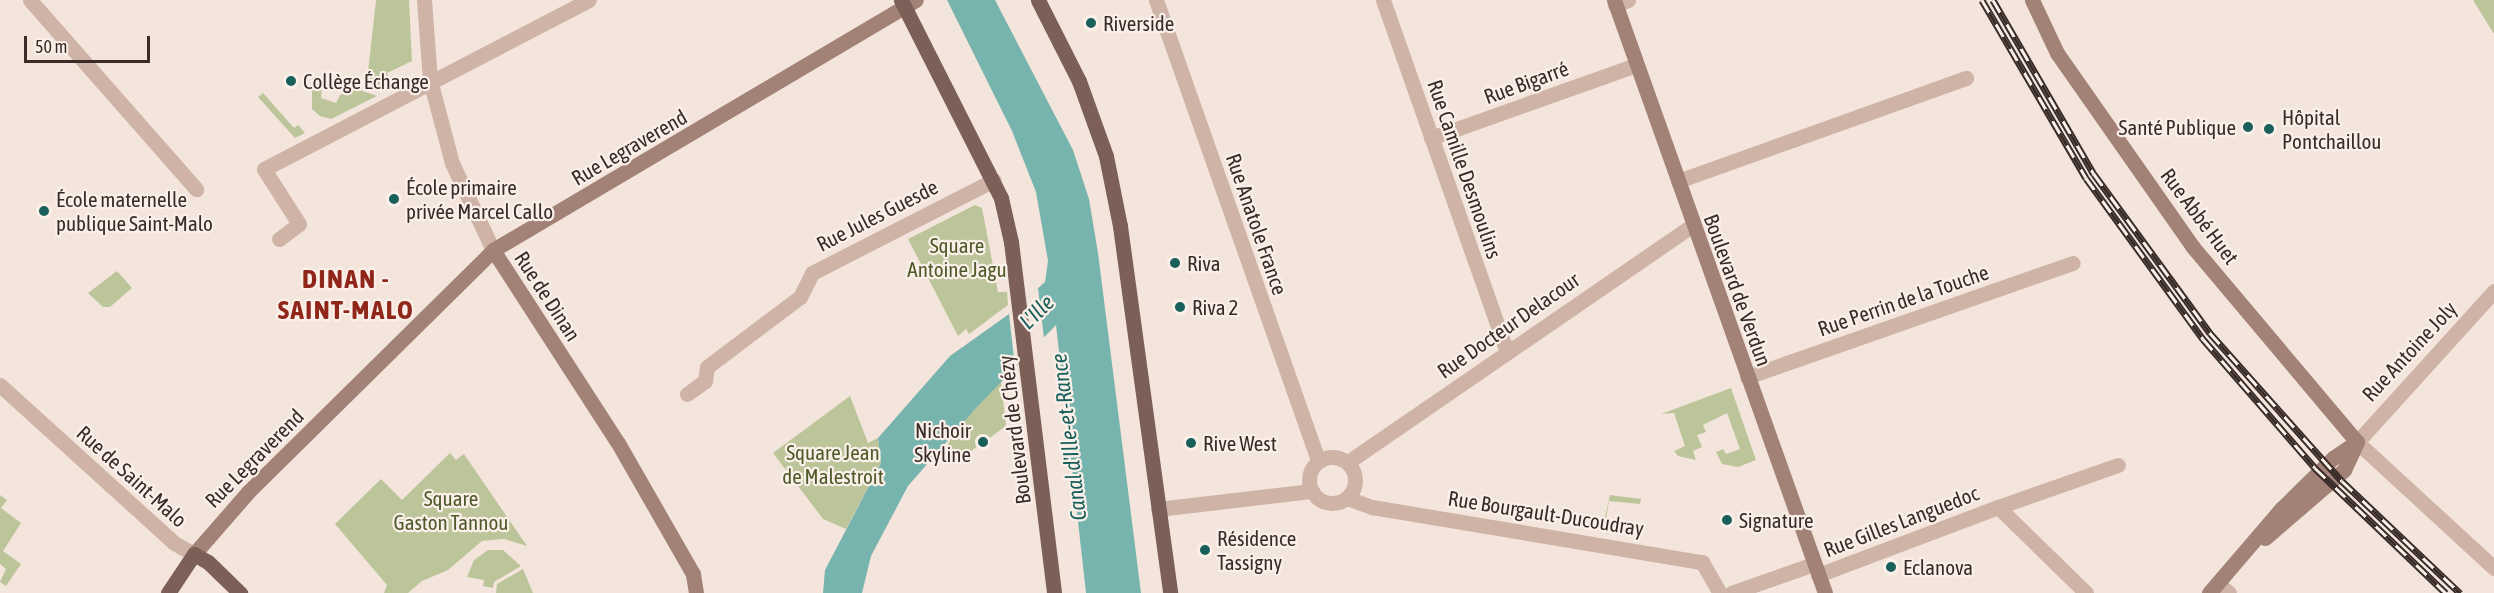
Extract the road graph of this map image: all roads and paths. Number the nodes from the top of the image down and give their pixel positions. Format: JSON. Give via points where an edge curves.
{"nodes":[{"id":1,"x":30,"y":0,"type":"edge"},
{"id":2,"x":424,"y":0,"type":"edge"},
{"id":3,"x":589,"y":0,"type":"edge"},
{"id":4,"x":1038,"y":0,"type":"edge"},
{"id":5,"x":1156,"y":0,"type":"edge"},
{"id":6,"x":1383,"y":0,"type":"edge"},
{"id":7,"x":2032,"y":0,"type":"edge"},
{"id":8,"x":907,"y":2,"type":"edge"},
{"id":9,"x":1619,"y":2,"type":"edge"},
{"id":10,"x":1636,"y":65,"type":"junction"},
{"id":11,"x":1966,"y":78,"type":"dead end"},
{"id":12,"x":430,"y":80,"type":"junction"},
{"id":13,"x":1431,"y":138,"type":"junction"},
{"id":14,"x":994,"y":180,"type":"junction"},
{"id":15,"x":1677,"y":181,"type":"junction"},
{"id":16,"x":196,"y":189,"type":"dead end"},
{"id":17,"x":1693,"y":225,"type":"junction"},
{"id":18,"x":279,"y":239,"type":"dead end"},
{"id":19,"x":493,"y":250,"type":"junction"},
{"id":20,"x":2073,"y":263,"type":"dead end"},
{"id":21,"x":2494,"y":291,"type":"edge"},
{"id":22,"x":1507,"y":352,"type":"junction"},
{"id":23,"x":1747,"y":377,"type":"junction"},
{"id":24,"x":0,"y":385,"type":"edge"},
{"id":25,"x":687,"y":394,"type":"dead end"},
{"id":26,"x":2357,"y":442,"type":"junction"},
{"id":27,"x":1318,"y":461,"type":"junction"},
{"id":28,"x":1348,"y":462,"type":"junction"},
{"id":29,"x":2118,"y":465,"type":"dead end"},
{"id":30,"x":1312,"y":491,"type":"junction"},
{"id":31,"x":1347,"y":498,"type":"junction"},
{"id":32,"x":1998,"y":507,"type":"junction"},
{"id":33,"x":1158,"y":509,"type":"junction"},
{"id":34,"x":194,"y":554,"type":"junction"},
{"id":35,"x":2494,"y":568,"type":"edge"},
{"id":36,"x":1816,"y":570,"type":"junction"},
{"id":37,"x":2219,"y":590,"type":"edge"},
{"id":38,"x":168,"y":593,"type":"edge"},
{"id":39,"x":240,"y":593,"type":"edge"},
{"id":40,"x":696,"y":593,"type":"edge"},
{"id":41,"x":1054,"y":593,"type":"edge"},
{"id":42,"x":1170,"y":593,"type":"edge"},
{"id":43,"x":1720,"y":593,"type":"edge"},
{"id":44,"x":1731,"y":593,"type":"edge"},
{"id":45,"x":1825,"y":593,"type":"edge"},
{"id":46,"x":2086,"y":593,"type":"edge"}],
"edges":[{"from":1,"to":16,"type":"street"},
{"from":2,"to":12,"type":"street","name":"Rue de Dinan"},
{"from":3,"to":12,"type":"street"},
{"from":4,"to":33,"type":"main road","via":[[1079,81],[1106,156],[1120,226]]},
{"from":5,"to":27,"type":"street","name":"Rue Anatole France"},
{"from":6,"to":13,"type":"street","name":"Rue Camille Desmoulins"},
{"from":7,"to":26,"type":"main road","name":"Rue Abbé Huet","via":[[2057,53],[2193,246]]},
{"from":8,"to":14,"type":"main road","name":"Boulevard de Chézy"},
{"from":8,"to":19,"type":"main road","name":"Rue Legraverend"},
{"from":9,"to":10,"type":"main road","name":"Boulevard de Verdun"},
{"from":10,"to":13,"type":"street","name":"Rue Bigarré"},
{"from":10,"to":15,"type":"main road","name":"Boulevard de Verdun"},
{"from":11,"to":15,"type":"street"},
{"from":12,"to":18,"type":"street","via":[[264,170],[299,224]]},
{"from":12,"to":19,"type":"street","name":"Rue de Dinan","via":[[452,163]]},
{"from":13,"to":22,"type":"street","name":"Rue Camille Desmoulins"},
{"from":14,"to":25,"type":"street","name":"Rue Jules Guesde","via":[[812,273],[800,297],[707,367],[705,381]]},
{"from":14,"to":41,"type":"main road","name":"Boulevard de Chézy","via":[[1011,242]]},
{"from":15,"to":17,"type":"main road","name":"Boulevard de Verdun"},
{"from":17,"to":22,"type":"street","name":"Rue Docteur Delacour"},
{"from":17,"to":23,"type":"main road","name":"Boulevard de Verdun"},
{"from":19,"to":34,"type":"main road","name":"Rue Legraverend","via":[[243,498]]},
{"from":19,"to":40,"type":"main road","name":"Rue de Dinan","via":[[618,443],[693,574]]},
{"from":20,"to":23,"type":"street","name":"Rue Perrin de la Touche"},
{"from":21,"to":26,"type":"street","name":"Rue Antoine Joly"},
{"from":22,"to":28,"type":"street","name":"Rue Docteur Delacour"},
{"from":23,"to":36,"type":"main road","name":"Boulevard de Verdun"},
{"from":24,"to":34,"type":"street","name":"Rue de Saint-Malo","via":[[174,543]]},
{"from":26,"to":35,"type":"street"},
{"from":26,"to":37,"type":"main road","via":[[2333,458],[2281,509]]},
{"from":27,"to":28,"type":"street","via":[[1333,456]]},
{"from":27,"to":30,"type":"street","via":[[1311,472]]},
{"from":28,"to":31,"type":"street","via":[[1355,484]]},
{"from":29,"to":32,"type":"street","name":"Rue Gilles Languedoc"},
{"from":30,"to":31,"type":"street","name":"Rue Bourgault-Ducoudray","via":[[1328,502]]},
{"from":30,"to":33,"type":"street","name":"Rue Bourgault-Ducoudray"},
{"from":31,"to":43,"type":"street","name":"Rue Bourgault-Ducoudray","via":[[1372,507],[1702,562]]},
{"from":32,"to":36,"type":"street","name":"Rue Gilles Languedoc"},
{"from":32,"to":46,"type":"street","name":"Rue Gilles Languedoc"},
{"from":33,"to":42,"type":"main road"},
{"from":34,"to":38,"type":"main road"},
{"from":34,"to":39,"type":"main road","name":"Rue de Saint-Malo"},
{"from":36,"to":44,"type":"street","name":"Rue Gilles Languedoc"},
{"from":36,"to":45,"type":"main road","name":"Boulevard de Verdun"}]}
